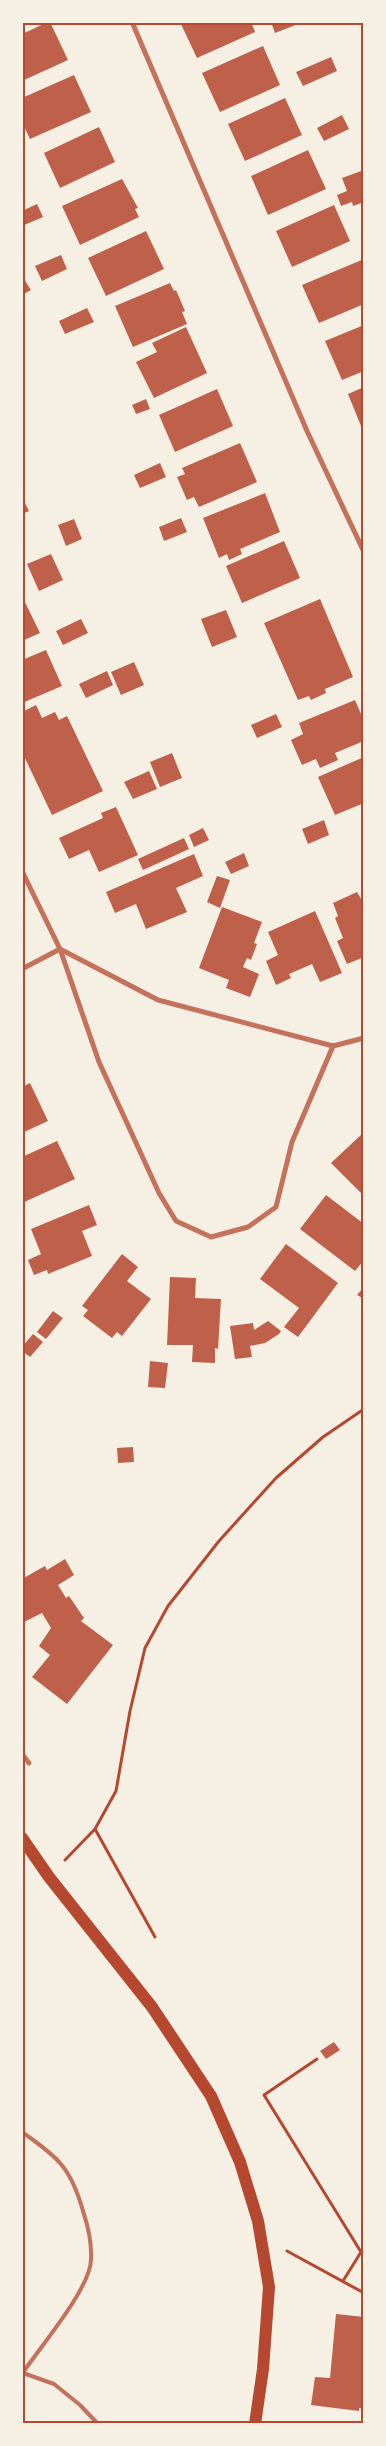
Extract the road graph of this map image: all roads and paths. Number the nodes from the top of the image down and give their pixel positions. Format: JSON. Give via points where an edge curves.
{"nodes":[{"id":1,"x":132,"y":22,"type":"edge"},
{"id":2,"x":364,"y":552,"type":"edge"},
{"id":3,"x":22,"y":871,"type":"edge"},
{"id":4,"x":60,"y":949,"type":"junction"},
{"id":5,"x":22,"y":969,"type":"edge"},
{"id":6,"x":364,"y":1038,"type":"edge"},
{"id":7,"x":332,"y":1046,"type":"junction"},
{"id":8,"x":364,"y":1410,"type":"edge"},
{"id":9,"x":22,"y":1754,"type":"edge"},
{"id":10,"x":29,"y":1763,"type":"dead end"},
{"id":11,"x":94,"y":1829,"type":"junction"},
{"id":12,"x":22,"y":1838,"type":"edge"},
{"id":13,"x":69,"y":1858,"type":"dead end"},
{"id":14,"x":155,"y":1937,"type":"dead end"},
{"id":15,"x":317,"y":2059,"type":"dead end"},
{"id":16,"x":22,"y":2132,"type":"edge"},
{"id":17,"x":285,"y":2250,"type":"dead end"},
{"id":18,"x":343,"y":2281,"type":"junction"},
{"id":19,"x":364,"y":2293,"type":"edge"},
{"id":20,"x":23,"y":2373,"type":"edge"},
{"id":21,"x":98,"y":2424,"type":"edge"},
{"id":22,"x":255,"y":2424,"type":"edge"}],
"edges":[{"from":1,"to":2,"type":"street","via":[[303,423]]},
{"from":3,"to":4,"type":"street"},
{"from":4,"to":5,"type":"street"},
{"from":4,"to":7,"type":"street","via":[[158,1000]]},
{"from":4,"to":7,"type":"street","via":[[99,1062],[159,1193],[176,1221],[211,1237],[248,1226],[276,1207],[292,1142]]},
{"from":6,"to":7,"type":"street"},
{"from":8,"to":11,"type":"path","via":[[323,1437],[276,1478],[219,1541],[168,1606],[145,1648],[116,1791]]},
{"from":9,"to":10,"type":"street"},
{"from":11,"to":13,"type":"path"},
{"from":11,"to":14,"type":"path"},
{"from":12,"to":22,"type":"main road","via":[[152,2007],[211,2096],[240,2162],[258,2221],[269,2287]]},
{"from":15,"to":18,"type":"path","via":[[264,2095],[361,2252]]},
{"from":16,"to":20,"type":"lane","via":[[52,2153],[76,2184],[89,2230],[92,2261],[78,2294]]},
{"from":17,"to":18,"type":"path"},
{"from":18,"to":19,"type":"path"},
{"from":20,"to":21,"type":"lane","via":[[54,2384]]}]}
